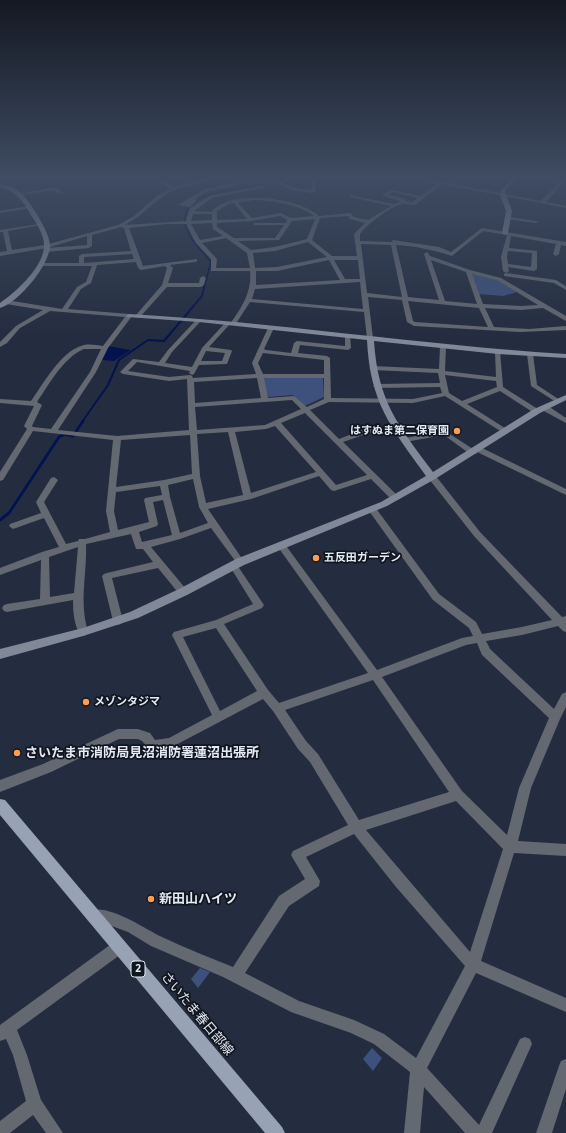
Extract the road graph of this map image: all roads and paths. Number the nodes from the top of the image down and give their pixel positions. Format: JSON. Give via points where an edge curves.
{"nodes":[{"id":1,"x":41,"y":230,"type":"edge"},
{"id":2,"x":107,"y":230,"type":"edge"},
{"id":3,"x":127,"y":230,"type":"edge"},
{"id":4,"x":191,"y":230,"type":"edge"},
{"id":5,"x":217,"y":230,"type":"edge"},
{"id":6,"x":313,"y":230,"type":"edge"},
{"id":7,"x":360,"y":230,"type":"edge"},
{"id":8,"x":481,"y":230,"type":"edge"},
{"id":9,"x":486,"y":230,"type":"edge"},
{"id":10,"x":508,"y":230,"type":"edge"},
{"id":11,"x":3,"y":231,"type":"edge"},
{"id":12,"x":280,"y":232,"type":"joint"},
{"id":13,"x":507,"y":234,"type":"junction"},
{"id":14,"x":90,"y":235,"type":"junction"},
{"id":15,"x":225,"y":236,"type":"junction"},
{"id":16,"x":277,"y":239,"type":"junction"},
{"id":17,"x":232,"y":240,"type":"junction"},
{"id":18,"x":309,"y":240,"type":"junction"},
{"id":19,"x":198,"y":242,"type":"junction"},
{"id":20,"x":358,"y":242,"type":"junction"},
{"id":21,"x":393,"y":242,"type":"junction"},
{"id":22,"x":559,"y":242,"type":"junction"},
{"id":23,"x":566,"y":244,"type":"edge"},
{"id":24,"x":284,"y":246,"type":"junction"},
{"id":25,"x":47,"y":247,"type":"junction"},
{"id":26,"x":425,"y":248,"type":"junction"},
{"id":27,"x":506,"y":249,"type":"junction"},
{"id":28,"x":134,"y":252,"type":"junction"},
{"id":29,"x":250,"y":252,"type":"junction"},
{"id":30,"x":10,"y":253,"type":"junction"},
{"id":31,"x":0,"y":254,"type":"edge"},
{"id":32,"x":556,"y":254,"type":"dead end"},
{"id":33,"x":429,"y":257,"type":"junction"},
{"id":34,"x":331,"y":258,"type":"junction"},
{"id":35,"x":359,"y":258,"type":"junction"},
{"id":36,"x":138,"y":260,"type":"junction"},
{"id":37,"x":195,"y":260,"type":"dead end"},
{"id":38,"x":41,"y":264,"type":"junction"},
{"id":39,"x":95,"y":264,"type":"junction"},
{"id":40,"x":167,"y":264,"type":"junction"},
{"id":41,"x":81,"y":265,"type":"junction"},
{"id":42,"x":505,"y":265,"type":"junction"},
{"id":43,"x":253,"y":270,"type":"junction"},
{"id":44,"x":468,"y":271,"type":"junction"},
{"id":45,"x":506,"y":275,"type":"junction"},
{"id":46,"x":203,"y":278,"type":"dead end"},
{"id":47,"x":499,"y":279,"type":"junction"},
{"id":48,"x":363,"y":280,"type":"junction"},
{"id":49,"x":343,"y":281,"type":"junction"},
{"id":50,"x":165,"y":285,"type":"junction"},
{"id":51,"x":253,"y":287,"type":"junction"},
{"id":52,"x":566,"y":288,"type":"edge"},
{"id":53,"x":365,"y":295,"type":"junction"},
{"id":54,"x":405,"y":298,"type":"junction"},
{"id":55,"x":249,"y":300,"type":"junction"},
{"id":56,"x":442,"y":302,"type":"junction"},
{"id":57,"x":3,"y":304,"type":"edge"},
{"id":58,"x":481,"y":306,"type":"junction"},
{"id":59,"x":543,"y":306,"type":"junction"},
{"id":60,"x":49,"y":309,"type":"junction"},
{"id":61,"x":64,"y":311,"type":"junction"},
{"id":62,"x":368,"y":311,"type":"junction"},
{"id":63,"x":566,"y":313,"type":"edge"},
{"id":64,"x":559,"y":315,"type":"junction"},
{"id":65,"x":129,"y":316,"type":"junction"},
{"id":66,"x":138,"y":316,"type":"junction"},
{"id":67,"x":566,"y":319,"type":"edge"},
{"id":68,"x":199,"y":320,"type":"junction"},
{"id":69,"x":230,"y":324,"type":"junction"},
{"id":70,"x":271,"y":328,"type":"junction"},
{"id":71,"x":566,"y":328,"type":"edge"},
{"id":72,"x":492,"y":329,"type":"junction"},
{"id":73,"x":0,"y":335,"type":"edge"},
{"id":74,"x":9,"y":336,"type":"junction"},
{"id":75,"x":348,"y":336,"type":"junction"},
{"id":76,"x":370,"y":338,"type":"junction"},
{"id":77,"x":0,"y":345,"type":"edge"},
{"id":78,"x":443,"y":346,"type":"junction"},
{"id":79,"x":105,"y":348,"type":"junction"},
{"id":80,"x":204,"y":350,"type":"junction"},
{"id":81,"x":261,"y":350,"type":"junction"},
{"id":82,"x":498,"y":352,"type":"junction"},
{"id":83,"x":530,"y":354,"type":"junction"},
{"id":84,"x":294,"y":355,"type":"junction"},
{"id":85,"x":566,"y":356,"type":"edge"},
{"id":86,"x":161,"y":364,"type":"junction"},
{"id":87,"x":195,"y":366,"type":"junction"},
{"id":88,"x":372,"y":368,"type":"junction"},
{"id":89,"x":441,"y":372,"type":"junction"},
{"id":90,"x":260,"y":376,"type":"junction"},
{"id":91,"x":328,"y":376,"type":"junction"},
{"id":92,"x":498,"y":378,"type":"junction"},
{"id":93,"x":190,"y":379,"type":"junction"},
{"id":94,"x":442,"y":385,"type":"junction"},
{"id":95,"x":376,"y":386,"type":"junction"},
{"id":96,"x":500,"y":388,"type":"junction"},
{"id":97,"x":446,"y":394,"type":"junction"},
{"id":98,"x":562,"y":399,"type":"edge"},
{"id":99,"x":265,"y":400,"type":"junction"},
{"id":100,"x":328,"y":400,"type":"junction"},
{"id":101,"x":0,"y":401,"type":"edge"},
{"id":102,"x":382,"y":401,"type":"junction"},
{"id":103,"x":33,"y":403,"type":"junction"},
{"id":104,"x":461,"y":404,"type":"junction"},
{"id":105,"x":192,"y":405,"type":"junction"},
{"id":106,"x":545,"y":408,"type":"junction"},
{"id":107,"x":305,"y":410,"type":"junction"},
{"id":108,"x":537,"y":411,"type":"junction"},
{"id":109,"x":566,"y":421,"type":"edge"},
{"id":110,"x":278,"y":423,"type":"junction"},
{"id":111,"x":378,"y":426,"type":"dead end"},
{"id":112,"x":31,"y":429,"type":"junction"},
{"id":113,"x":231,"y":430,"type":"junction"},
{"id":114,"x":52,"y":431,"type":"junction"},
{"id":115,"x":505,"y":432,"type":"junction"},
{"id":116,"x":193,"y":433,"type":"junction"},
{"id":117,"x":117,"y":438,"type":"junction"},
{"id":118,"x":405,"y":440,"type":"junction"},
{"id":119,"x":337,"y":442,"type":"junction"},
{"id":120,"x":475,"y":450,"type":"junction"},
{"id":121,"x":9,"y":464,"type":"junction"},
{"id":122,"x":0,"y":465,"type":"edge"},
{"id":123,"x":321,"y":473,"type":"junction"},
{"id":124,"x":196,"y":476,"type":"junction"},
{"id":125,"x":372,"y":476,"type":"junction"},
{"id":126,"x":432,"y":477,"type":"junction"},
{"id":127,"x":0,"y":478,"type":"edge"},
{"id":128,"x":54,"y":480,"type":"dead end"},
{"id":129,"x":164,"y":483,"type":"junction"},
{"id":130,"x":112,"y":490,"type":"junction"},
{"id":131,"x":566,"y":492,"type":"edge"},
{"id":132,"x":248,"y":497,"type":"junction"},
{"id":133,"x":166,"y":498,"type":"junction"},
{"id":134,"x":395,"y":498,"type":"junction"},
{"id":135,"x":203,"y":507,"type":"junction"},
{"id":136,"x":372,"y":509,"type":"junction"},
{"id":137,"x":46,"y":514,"type":"junction"},
{"id":138,"x":213,"y":524,"type":"junction"},
{"id":139,"x":13,"y":526,"type":"dead end"},
{"id":140,"x":134,"y":530,"type":"junction"},
{"id":141,"x":115,"y":534,"type":"junction"},
{"id":142,"x":177,"y":537,"type":"junction"},
{"id":143,"x":82,"y":541,"type":"junction"},
{"id":144,"x":281,"y":545,"type":"junction"},
{"id":145,"x":144,"y":546,"type":"junction"},
{"id":146,"x":63,"y":547,"type":"junction"},
{"id":147,"x":45,"y":554,"type":"junction"},
{"id":148,"x":237,"y":563,"type":"junction"},
{"id":149,"x":159,"y":564,"type":"junction"},
{"id":150,"x":0,"y":572,"type":"edge"},
{"id":151,"x":183,"y":592,"type":"junction"},
{"id":152,"x":77,"y":596,"type":"junction"},
{"id":153,"x":45,"y":602,"type":"junction"},
{"id":154,"x":7,"y":608,"type":"dead end"},
{"id":155,"x":118,"y":621,"type":"junction"},
{"id":156,"x":218,"y":622,"type":"junction"},
{"id":157,"x":564,"y":624,"type":"edge"},
{"id":158,"x":83,"y":632,"type":"junction"},
{"id":159,"x":480,"y":638,"type":"junction"},
{"id":160,"x":0,"y":654,"type":"edge"},
{"id":161,"x":375,"y":675,"type":"junction"},
{"id":162,"x":264,"y":693,"type":"junction"},
{"id":163,"x":566,"y":697,"type":"edge"},
{"id":164,"x":277,"y":708,"type":"junction"},
{"id":165,"x":218,"y":717,"type":"junction"},
{"id":166,"x":555,"y":717,"type":"junction"},
{"id":167,"x":0,"y":786,"type":"edge"},
{"id":168,"x":458,"y":795,"type":"junction"},
{"id":169,"x":0,"y":805,"type":"edge"},
{"id":170,"x":356,"y":827,"type":"junction"},
{"id":171,"x":510,"y":847,"type":"junction"},
{"id":172,"x":566,"y":850,"type":"edge"},
{"id":173,"x":93,"y":916,"type":"junction"},
{"id":174,"x":119,"y":947,"type":"junction"},
{"id":175,"x":473,"y":965,"type":"junction"},
{"id":176,"x":235,"y":976,"type":"junction"},
{"id":177,"x":566,"y":1005,"type":"edge"},
{"id":178,"x":5,"y":1031,"type":"edge"},
{"id":179,"x":525,"y":1044,"type":"dead end"},
{"id":180,"x":566,"y":1066,"type":"edge"},
{"id":181,"x":418,"y":1070,"type":"junction"},
{"id":182,"x":35,"y":1104,"type":"junction"},
{"id":183,"x":0,"y":1131,"type":"edge"},
{"id":184,"x":55,"y":1133,"type":"edge"},
{"id":185,"x":276,"y":1133,"type":"edge"},
{"id":186,"x":412,"y":1133,"type":"edge"},
{"id":187,"x":476,"y":1133,"type":"edge"},
{"id":188,"x":484,"y":1133,"type":"edge"},
{"id":189,"x":544,"y":1133,"type":"edge"}],
"edges":[{"from":1,"to":25,"type":"street"},
{"from":2,"to":14,"type":"street"},
{"from":3,"to":28,"type":"street"},
{"from":4,"to":19,"type":"street"},
{"from":5,"to":15,"type":"street"},
{"from":6,"to":18,"type":"street"},
{"from":7,"to":20,"type":"street","via":[[357,234]]},
{"from":8,"to":26,"type":"street","via":[[452,254],[439,249]]},
{"from":9,"to":13,"type":"street"},
{"from":10,"to":13,"type":"street"},
{"from":11,"to":30,"type":"street"},
{"from":12,"to":15,"type":"street"},
{"from":12,"to":16,"type":"street"},
{"from":13,"to":22,"type":"street"},
{"from":13,"to":27,"type":"street"},
{"from":14,"to":25,"type":"street"},
{"from":14,"to":25,"type":"street","via":[[89,246]]},
{"from":15,"to":17,"type":"street"},
{"from":15,"to":19,"type":"street"},
{"from":16,"to":17,"type":"street"},
{"from":16,"to":24,"type":"street"},
{"from":17,"to":29,"type":"street"},
{"from":18,"to":24,"type":"street"},
{"from":18,"to":34,"type":"street"},
{"from":19,"to":43,"type":"street","via":[[214,259],[213,270]]},
{"from":20,"to":21,"type":"street"},
{"from":20,"to":35,"type":"street"},
{"from":21,"to":26,"type":"street"},
{"from":21,"to":54,"type":"street"},
{"from":22,"to":23,"type":"street"},
{"from":22,"to":32,"type":"street"},
{"from":24,"to":29,"type":"street"},
{"from":25,"to":30,"type":"street"},
{"from":25,"to":38,"type":"street"},
{"from":26,"to":33,"type":"street"},
{"from":27,"to":42,"type":"street"},
{"from":27,"to":42,"type":"street","via":[[535,252],[534,269]]},
{"from":28,"to":36,"type":"street"},
{"from":28,"to":41,"type":"street","via":[[82,256]]},
{"from":29,"to":43,"type":"street"},
{"from":30,"to":31,"type":"street"},
{"from":33,"to":44,"type":"street"},
{"from":33,"to":56,"type":"street"},
{"from":34,"to":35,"type":"street"},
{"from":34,"to":43,"type":"street","via":[[293,267]]},
{"from":34,"to":49,"type":"street"},
{"from":35,"to":48,"type":"street"},
{"from":36,"to":39,"type":"street"},
{"from":36,"to":40,"type":"street","via":[[141,268]]},
{"from":37,"to":40,"type":"street"},
{"from":38,"to":41,"type":"street"},
{"from":38,"to":57,"type":"street","via":[[27,282]]},
{"from":39,"to":41,"type":"street"},
{"from":39,"to":61,"type":"street","via":[[88,283],[79,288]]},
{"from":40,"to":50,"type":"street","via":[[170,268]]},
{"from":42,"to":45,"type":"street"},
{"from":43,"to":51,"type":"street"},
{"from":44,"to":47,"type":"street"},
{"from":44,"to":58,"type":"street"},
{"from":45,"to":47,"type":"street"},
{"from":45,"to":52,"type":"street","via":[[556,282]]},
{"from":46,"to":50,"type":"street","via":[[201,285]]},
{"from":47,"to":59,"type":"street"},
{"from":48,"to":49,"type":"street"},
{"from":48,"to":53,"type":"street"},
{"from":49,"to":51,"type":"street"},
{"from":50,"to":66,"type":"street"},
{"from":51,"to":55,"type":"street"},
{"from":53,"to":54,"type":"street"},
{"from":53,"to":62,"type":"street"},
{"from":54,"to":56,"type":"street"},
{"from":54,"to":72,"type":"street","via":[[410,322],[414,324]]},
{"from":55,"to":62,"type":"street"},
{"from":55,"to":69,"type":"street"},
{"from":56,"to":58,"type":"street"},
{"from":57,"to":60,"type":"street"},
{"from":58,"to":59,"type":"street"},
{"from":58,"to":72,"type":"street"},
{"from":59,"to":64,"type":"street"},
{"from":60,"to":61,"type":"street"},
{"from":60,"to":74,"type":"street","via":[[18,327]]},
{"from":61,"to":65,"type":"street"},
{"from":62,"to":76,"type":"street"},
{"from":63,"to":64,"type":"street"},
{"from":64,"to":67,"type":"street"},
{"from":65,"to":66,"type":"street"},
{"from":65,"to":79,"type":"street"},
{"from":66,"to":68,"type":"street"},
{"from":68,"to":69,"type":"street"},
{"from":68,"to":86,"type":"street"},
{"from":69,"to":70,"type":"street"},
{"from":69,"to":80,"type":"street"},
{"from":70,"to":75,"type":"street"},
{"from":70,"to":81,"type":"street"},
{"from":71,"to":72,"type":"street","via":[[525,332]]},
{"from":73,"to":74,"type":"street"},
{"from":74,"to":77,"type":"street"},
{"from":75,"to":76,"type":"street"},
{"from":75,"to":84,"type":"street","via":[[348,348],[298,343]]},
{"from":76,"to":78,"type":"street"},
{"from":76,"to":88,"type":"street"},
{"from":78,"to":82,"type":"street"},
{"from":78,"to":89,"type":"street"},
{"from":79,"to":103,"type":"street","via":[[79,349],[54,372]]},
{"from":79,"to":114,"type":"street","via":[[93,372]]},
{"from":80,"to":87,"type":"street"},
{"from":80,"to":87,"type":"street","via":[[229,352],[224,363]]},
{"from":81,"to":84,"type":"street"},
{"from":81,"to":90,"type":"street","via":[[255,363]]},
{"from":82,"to":83,"type":"street"},
{"from":82,"to":92,"type":"street"},
{"from":83,"to":85,"type":"street"},
{"from":83,"to":98,"type":"street","via":[[534,386]]},
{"from":84,"to":91,"type":"street","via":[[327,358]]},
{"from":86,"to":87,"type":"street"},
{"from":86,"to":93,"type":"street","via":[[135,360],[123,372],[169,379]]},
{"from":87,"to":93,"type":"street"},
{"from":88,"to":89,"type":"street"},
{"from":88,"to":95,"type":"street"},
{"from":89,"to":92,"type":"street"},
{"from":89,"to":94,"type":"street"},
{"from":90,"to":91,"type":"street"},
{"from":90,"to":93,"type":"street"},
{"from":90,"to":99,"type":"street"},
{"from":91,"to":100,"type":"street"},
{"from":92,"to":96,"type":"street"},
{"from":93,"to":105,"type":"street"},
{"from":94,"to":95,"type":"street"},
{"from":94,"to":97,"type":"street"},
{"from":95,"to":102,"type":"street"},
{"from":96,"to":104,"type":"street"},
{"from":96,"to":108,"type":"street"},
{"from":97,"to":102,"type":"street","via":[[413,401]]},
{"from":97,"to":104,"type":"street"},
{"from":98,"to":106,"type":"street"},
{"from":99,"to":105,"type":"street"},
{"from":99,"to":107,"type":"street","via":[[294,398]]},
{"from":100,"to":102,"type":"street"},
{"from":100,"to":107,"type":"street"},
{"from":101,"to":103,"type":"street"},
{"from":102,"to":118,"type":"street"},
{"from":103,"to":112,"type":"street","via":[[38,405],[28,426]]},
{"from":104,"to":115,"type":"street"},
{"from":105,"to":116,"type":"street"},
{"from":106,"to":108,"type":"street"},
{"from":106,"to":109,"type":"street"},
{"from":107,"to":110,"type":"street"},
{"from":107,"to":119,"type":"street"},
{"from":108,"to":115,"type":"street"},
{"from":110,"to":113,"type":"street","via":[[266,428]]},
{"from":110,"to":123,"type":"street"},
{"from":111,"to":119,"type":"street"},
{"from":112,"to":114,"type":"street"},
{"from":112,"to":121,"type":"street"},
{"from":113,"to":116,"type":"street"},
{"from":113,"to":132,"type":"street"},
{"from":114,"to":117,"type":"street"},
{"from":115,"to":120,"type":"street"},
{"from":116,"to":117,"type":"street"},
{"from":116,"to":124,"type":"street"},
{"from":117,"to":130,"type":"street"},
{"from":118,"to":120,"type":"street","via":[[445,433]]},
{"from":118,"to":126,"type":"street"},
{"from":119,"to":125,"type":"street"},
{"from":120,"to":126,"type":"street"},
{"from":120,"to":131,"type":"street"},
{"from":121,"to":122,"type":"street"},
{"from":121,"to":127,"type":"street"},
{"from":123,"to":125,"type":"street","via":[[334,488]]},
{"from":123,"to":132,"type":"street"},
{"from":124,"to":129,"type":"street"},
{"from":124,"to":135,"type":"street"},
{"from":125,"to":134,"type":"street"},
{"from":126,"to":134,"type":"street"},
{"from":126,"to":157,"type":"street","via":[[477,534]]},
{"from":128,"to":137,"type":"street","via":[[40,502]]},
{"from":129,"to":130,"type":"street"},
{"from":129,"to":133,"type":"street"},
{"from":130,"to":141,"type":"street","via":[[110,510]]},
{"from":132,"to":135,"type":"street"},
{"from":133,"to":140,"type":"street","via":[[148,500],[154,524]]},
{"from":133,"to":142,"type":"street"},
{"from":134,"to":136,"type":"street"},
{"from":135,"to":138,"type":"street"},
{"from":136,"to":144,"type":"street"},
{"from":136,"to":159,"type":"street","via":[[436,597],[473,625]]},
{"from":137,"to":139,"type":"street"},
{"from":137,"to":146,"type":"street"},
{"from":138,"to":142,"type":"street"},
{"from":138,"to":148,"type":"street"},
{"from":140,"to":141,"type":"street"},
{"from":140,"to":145,"type":"street","via":[[139,547]]},
{"from":141,"to":143,"type":"street"},
{"from":142,"to":145,"type":"street"},
{"from":143,"to":146,"type":"street"},
{"from":143,"to":152,"type":"street","via":[[83,559]]},
{"from":144,"to":148,"type":"street"},
{"from":144,"to":161,"type":"street"},
{"from":145,"to":149,"type":"street"},
{"from":146,"to":147,"type":"street"},
{"from":147,"to":150,"type":"street"},
{"from":147,"to":153,"type":"street"},
{"from":148,"to":151,"type":"street"},
{"from":148,"to":156,"type":"street","via":[[259,605]]},
{"from":149,"to":151,"type":"street"},
{"from":149,"to":155,"type":"street","via":[[107,576]]},
{"from":151,"to":155,"type":"street"},
{"from":152,"to":153,"type":"street"},
{"from":152,"to":158,"type":"street","via":[[77,609]]},
{"from":153,"to":154,"type":"street"},
{"from":155,"to":158,"type":"street"},
{"from":156,"to":162,"type":"street"},
{"from":156,"to":165,"type":"street","via":[[177,636]]},
{"from":157,"to":159,"type":"street"},
{"from":158,"to":160,"type":"street"},
{"from":159,"to":161,"type":"street","via":[[465,641]]},
{"from":159,"to":166,"type":"street","via":[[486,652]]},
{"from":161,"to":164,"type":"street"},
{"from":161,"to":168,"type":"street"},
{"from":162,"to":164,"type":"street"},
{"from":162,"to":165,"type":"street"},
{"from":163,"to":166,"type":"street"},
{"from":164,"to":170,"type":"street","via":[[314,758]]},
{"from":165,"to":167,"type":"street","via":[[170,743],[153,745],[146,737],[138,734],[118,734],[46,768]]},
{"from":166,"to":171,"type":"street","via":[[525,788]]},
{"from":168,"to":170,"type":"street"},
{"from":168,"to":171,"type":"street"},
{"from":169,"to":173,"type":"main road","name":"さいたま春日部線","number":"2"},
{"from":170,"to":175,"type":"street"},
{"from":170,"to":176,"type":"street","via":[[297,855],[314,881],[284,901]]},
{"from":171,"to":172,"type":"street"},
{"from":171,"to":175,"type":"street"},
{"from":173,"to":174,"type":"main road","name":"さいたま春日部線","number":"2"},
{"from":173,"to":176,"type":"street","via":[[110,918],[132,927],[156,941]]},
{"from":174,"to":178,"type":"street"},
{"from":174,"to":185,"type":"main road","name":"さいたま春日部線","number":"2"},
{"from":175,"to":177,"type":"street"},
{"from":175,"to":181,"type":"street"},
{"from":176,"to":181,"type":"street","via":[[296,1007],[354,1027],[379,1039]]},
{"from":178,"to":182,"type":"street","via":[[20,1055]]},
{"from":179,"to":188,"type":"street"},
{"from":180,"to":189,"type":"street"},
{"from":181,"to":186,"type":"street"},
{"from":181,"to":187,"type":"street"},
{"from":182,"to":183,"type":"street"},
{"from":182,"to":184,"type":"street"}]}
